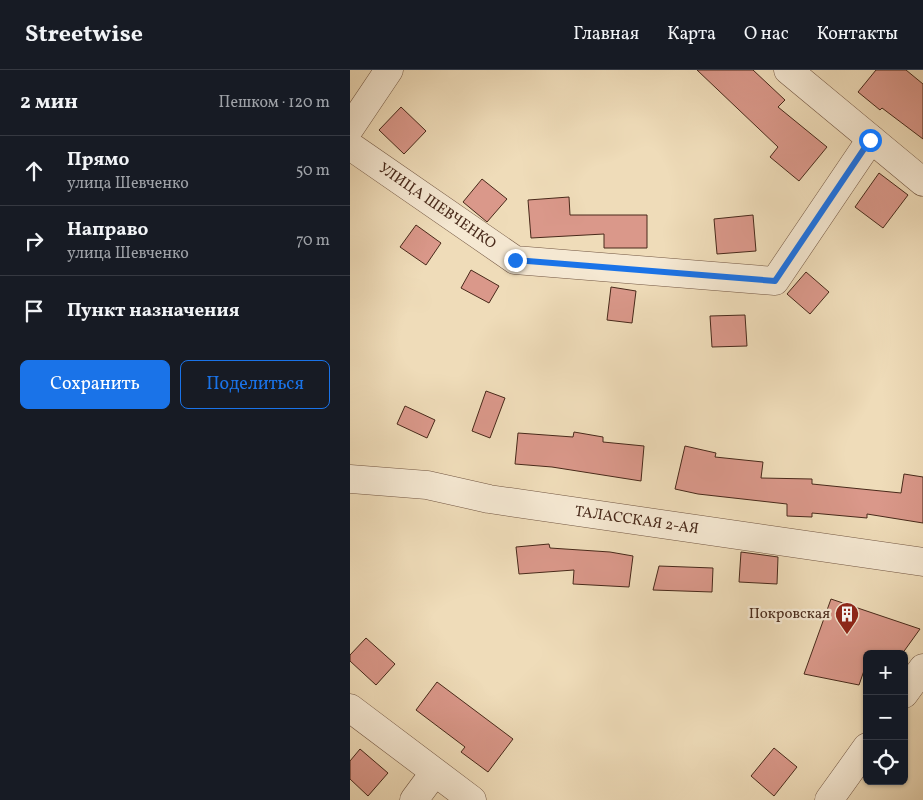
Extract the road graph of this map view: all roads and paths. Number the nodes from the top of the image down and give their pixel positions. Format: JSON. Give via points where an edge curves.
{"nodes":[{"id":1,"x":389,"y":70,"type":"edge"},
{"id":2,"x":788,"y":70,"type":"edge"},
{"id":3,"x":350,"y":128,"type":"edge"},
{"id":4,"x":870,"y":140,"type":"junction"},
{"id":5,"x":350,"y":146,"type":"edge"},
{"id":6,"x":923,"y":182,"type":"edge"},
{"id":7,"x":350,"y":479,"type":"edge"},
{"id":8,"x":923,"y":562,"type":"edge"},
{"id":9,"x":923,"y":668,"type":"edge"},
{"id":10,"x":908,"y":689,"type":"edge"},
{"id":11,"x":350,"y":708,"type":"edge"},
{"id":12,"x":863,"y":753,"type":"edge"},
{"id":13,"x":434,"y":772,"type":"junction"},
{"id":14,"x":414,"y":800,"type":"edge"},
{"id":15,"x":472,"y":800,"type":"edge"},
{"id":16,"x":829,"y":800,"type":"edge"}],
"edges":[{"from":1,"to":3,"type":"street"},
{"from":2,"to":4,"type":"street"},
{"from":4,"to":5,"type":"street","name":"УЛИЦА ШЕВЧЕНКО","via":[[775,281],[515,260]]},
{"from":4,"to":6,"type":"street"},
{"from":7,"to":8,"type":"street","name":"ТАЛАССКАЯ 2-АЯ","via":[[427,485],[489,500]]},
{"from":9,"to":10,"type":"street"},
{"from":11,"to":13,"type":"street"},
{"from":12,"to":16,"type":"street"},
{"from":13,"to":14,"type":"street"},
{"from":13,"to":15,"type":"street"}]}
